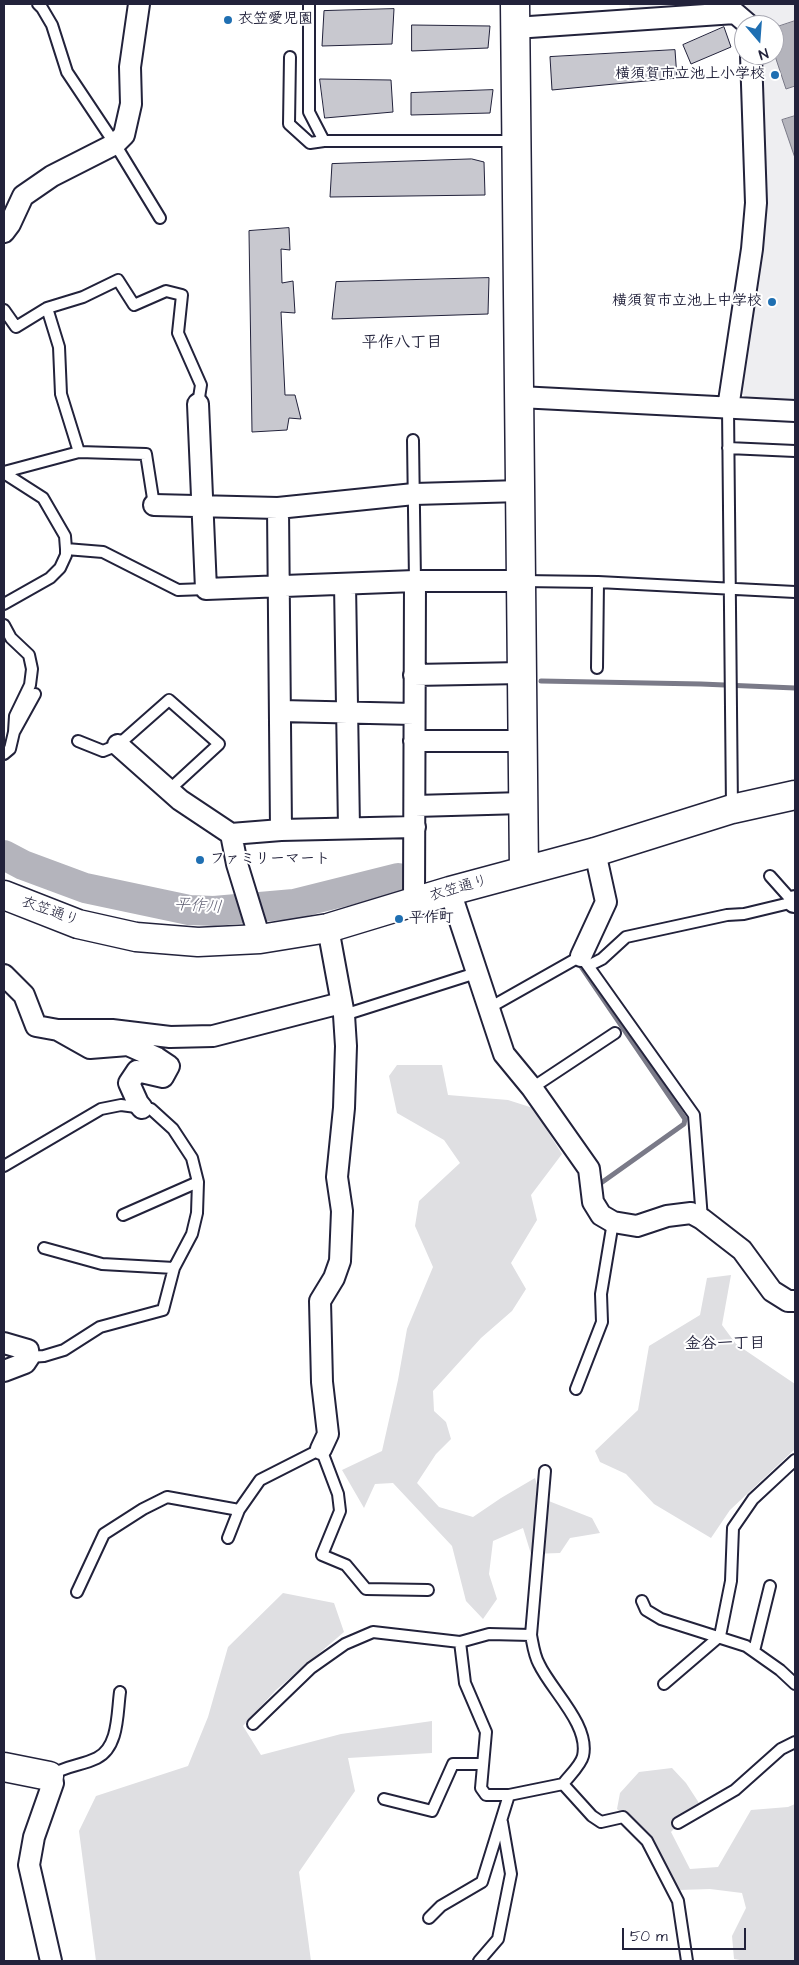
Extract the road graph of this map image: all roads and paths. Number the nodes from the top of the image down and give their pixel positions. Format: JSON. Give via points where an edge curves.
{"nodes":[{"id":1,"x":38,"y":4,"type":"edge"},
{"id":2,"x":139,"y":4,"type":"edge"},
{"id":3,"x":309,"y":4,"type":"edge"},
{"id":4,"x":737,"y":15,"type":"edge"},
{"id":5,"x":515,"y":16,"type":"edge"},
{"id":6,"x":290,"y":57,"type":"dead end"},
{"id":7,"x":751,"y":65,"type":"edge"},
{"id":8,"x":324,"y":141,"type":"junction"},
{"id":9,"x":517,"y":142,"type":"junction"},
{"id":10,"x":115,"y":144,"type":"junction"},
{"id":11,"x":160,"y":218,"type":"dead end"},
{"id":12,"x":4,"y":232,"type":"edge"},
{"id":13,"x":47,"y":308,"type":"junction"},
{"id":14,"x":4,"y":310,"type":"edge"},
{"id":15,"x":518,"y":397,"type":"junction"},
{"id":16,"x":198,"y":404,"type":"joint"},
{"id":17,"x":728,"y":408,"type":"junction"},
{"id":18,"x":795,"y":411,"type":"edge"},
{"id":19,"x":413,"y":440,"type":"dead end"},
{"id":20,"x":728,"y":448,"type":"junction"},
{"id":21,"x":795,"y":451,"type":"edge"},
{"id":22,"x":79,"y":452,"type":"junction"},
{"id":23,"x":4,"y":472,"type":"edge"},
{"id":24,"x":521,"y":491,"type":"junction"},
{"id":25,"x":414,"y":494,"type":"junction"},
{"id":26,"x":154,"y":506,"type":"joint"},
{"id":27,"x":203,"y":506,"type":"junction"},
{"id":28,"x":278,"y":508,"type":"junction"},
{"id":29,"x":66,"y":550,"type":"junction"},
{"id":30,"x":415,"y":581,"type":"junction"},
{"id":31,"x":522,"y":581,"type":"junction"},
{"id":32,"x":598,"y":582,"type":"junction"},
{"id":33,"x":345,"y":584,"type":"junction"},
{"id":34,"x":280,"y":586,"type":"junction"},
{"id":35,"x":206,"y":589,"type":"junction"},
{"id":36,"x":729,"y":589,"type":"junction"},
{"id":37,"x":795,"y":592,"type":"edge"},
{"id":38,"x":4,"y":604,"type":"edge"},
{"id":39,"x":4,"y":625,"type":"edge"},
{"id":40,"x":597,"y":668,"type":"dead end"},
{"id":41,"x":522,"y":673,"type":"junction"},
{"id":42,"x":414,"y":675,"type":"junction"},
{"id":43,"x":35,"y":694,"type":"dead end"},
{"id":44,"x":281,"y":712,"type":"junction"},
{"id":45,"x":348,"y":712,"type":"junction"},
{"id":46,"x":414,"y":714,"type":"junction"},
{"id":47,"x":14,"y":732,"type":"junction"},
{"id":48,"x":78,"y":741,"type":"dead end"},
{"id":49,"x":414,"y":741,"type":"junction"},
{"id":50,"x":523,"y":741,"type":"junction"},
{"id":51,"x":118,"y":745,"type":"junction"},
{"id":52,"x":4,"y":754,"type":"edge"},
{"id":53,"x":169,"y":790,"type":"junction"},
{"id":54,"x":795,"y":795,"type":"edge"},
{"id":55,"x":523,"y":803,"type":"junction"},
{"id":56,"x":415,"y":806,"type":"junction"},
{"id":57,"x":732,"y":809,"type":"junction"},
{"id":58,"x":415,"y":827,"type":"junction"},
{"id":59,"x":348,"y":828,"type":"junction"},
{"id":60,"x":281,"y":830,"type":"junction"},
{"id":61,"x":230,"y":834,"type":"junction"},
{"id":62,"x":596,"y":852,"type":"junction"},
{"id":63,"x":524,"y":872,"type":"junction"},
{"id":64,"x":770,"y":876,"type":"dead end"},
{"id":65,"x":450,"y":891,"type":"junction"},
{"id":66,"x":4,"y":895,"type":"edge"},
{"id":67,"x":414,"y":902,"type":"junction"},
{"id":68,"x":795,"y":902,"type":"edge"},
{"id":69,"x":328,"y":928,"type":"junction"},
{"id":70,"x":260,"y":939,"type":"junction"},
{"id":71,"x":584,"y":961,"type":"junction"},
{"id":72,"x":476,"y":973,"type":"junction"},
{"id":73,"x":4,"y":975,"type":"edge"},
{"id":74,"x":489,"y":1008,"type":"junction"},
{"id":75,"x":342,"y":1009,"type":"junction"},
{"id":76,"x":58,"y":1030,"type":"junction"},
{"id":77,"x":615,"y":1034,"type":"dead end"},
{"id":78,"x":532,"y":1088,"type":"junction"},
{"id":79,"x":142,"y":1108,"type":"junction"},
{"id":80,"x":4,"y":1166,"type":"edge"},
{"id":81,"x":198,"y":1182,"type":"junction"},
{"id":82,"x":123,"y":1215,"type":"dead end"},
{"id":83,"x":702,"y":1219,"type":"junction"},
{"id":84,"x":613,"y":1222,"type":"junction"},
{"id":85,"x":44,"y":1248,"type":"dead end"},
{"id":86,"x":174,"y":1268,"type":"junction"},
{"id":87,"x":795,"y":1301,"type":"edge"},
{"id":88,"x":4,"y":1343,"type":"edge"},
{"id":89,"x":29,"y":1357,"type":"junction"},
{"id":90,"x":4,"y":1371,"type":"edge"},
{"id":91,"x":576,"y":1389,"type":"dead end"},
{"id":92,"x":321,"y":1449,"type":"junction"},
{"id":93,"x":795,"y":1460,"type":"edge"},
{"id":94,"x":545,"y":1472,"type":"dead end"},
{"id":95,"x":239,"y":1510,"type":"junction"},
{"id":96,"x":228,"y":1538,"type":"dead end"},
{"id":97,"x":770,"y":1586,"type":"dead end"},
{"id":98,"x":428,"y":1590,"type":"dead end"},
{"id":99,"x":77,"y":1592,"type":"dead end"},
{"id":100,"x":642,"y":1601,"type":"dead end"},
{"id":101,"x":531,"y":1635,"type":"junction"},
{"id":102,"x":720,"y":1636,"type":"junction"},
{"id":103,"x":460,"y":1642,"type":"junction"},
{"id":104,"x":754,"y":1651,"type":"junction"},
{"id":105,"x":664,"y":1684,"type":"dead end"},
{"id":106,"x":795,"y":1684,"type":"edge"},
{"id":107,"x":120,"y":1692,"type":"dead end"},
{"id":108,"x":253,"y":1724,"type":"dead end"},
{"id":109,"x":795,"y":1742,"type":"edge"},
{"id":110,"x":483,"y":1764,"type":"junction"},
{"id":111,"x":4,"y":1766,"type":"edge"},
{"id":112,"x":50,"y":1776,"type":"junction"},
{"id":113,"x":563,"y":1784,"type":"junction"},
{"id":114,"x":509,"y":1795,"type":"junction"},
{"id":115,"x":384,"y":1799,"type":"dead end"},
{"id":116,"x":502,"y":1821,"type":"junction"},
{"id":117,"x":678,"y":1823,"type":"dead end"},
{"id":118,"x":429,"y":1918,"type":"dead end"},
{"id":119,"x":52,"y":1961,"type":"edge"},
{"id":120,"x":479,"y":1961,"type":"edge"},
{"id":121,"x":687,"y":1961,"type":"edge"}],
"edges":[{"from":1,"to":10,"type":"lane","via":[[52,25],[67,72]]},
{"from":2,"to":10,"type":"street","via":[[130,67],[131,104],[124,135]]},
{"from":3,"to":8,"type":"lane","via":[[309,112]]},
{"from":4,"to":5,"type":"street"},
{"from":5,"to":9,"type":"street"},
{"from":6,"to":8,"type":"lane","via":[[289,124],[310,144]]},
{"from":7,"to":17,"type":"street","via":[[756,202]]},
{"from":8,"to":9,"type":"lane"},
{"from":9,"to":15,"type":"street"},
{"from":10,"to":11,"type":"lane"},
{"from":10,"to":12,"type":"street","via":[[52,176],[23,196]]},
{"from":13,"to":14,"type":"lane","via":[[16,327]]},
{"from":13,"to":16,"type":"lane","via":[[83,297],[118,280],[134,304],[166,291],[182,295],[178,333],[201,385]]},
{"from":13,"to":22,"type":"lane","via":[[59,347],[61,394]]},
{"from":15,"to":17,"type":"street"},
{"from":15,"to":24,"type":"street"},
{"from":16,"to":27,"type":"street"},
{"from":17,"to":18,"type":"street"},
{"from":17,"to":20,"type":"lane"},
{"from":19,"to":25,"type":"lane"},
{"from":20,"to":21,"type":"lane"},
{"from":20,"to":36,"type":"lane"},
{"from":22,"to":23,"type":"lane"},
{"from":22,"to":26,"type":"lane","via":[[146,454]]},
{"from":23,"to":29,"type":"lane","via":[[43,498],[65,536]]},
{"from":24,"to":25,"type":"street"},
{"from":24,"to":31,"type":"street"},
{"from":25,"to":28,"type":"street"},
{"from":25,"to":30,"type":"lane"},
{"from":26,"to":27,"type":"street"},
{"from":27,"to":28,"type":"street"},
{"from":27,"to":35,"type":"street"},
{"from":28,"to":34,"type":"street"},
{"from":29,"to":35,"type":"lane","via":[[103,552],[178,590]]},
{"from":29,"to":38,"type":"lane","via":[[60,568],[50,578]]},
{"from":30,"to":31,"type":"street"},
{"from":30,"to":33,"type":"street"},
{"from":30,"to":42,"type":"street"},
{"from":31,"to":32,"type":"lane"},
{"from":31,"to":41,"type":"street"},
{"from":32,"to":36,"type":"lane"},
{"from":32,"to":40,"type":"lane"},
{"from":33,"to":34,"type":"street"},
{"from":33,"to":45,"type":"street"},
{"from":34,"to":35,"type":"street"},
{"from":34,"to":44,"type":"street"},
{"from":36,"to":37,"type":"lane"},
{"from":36,"to":57,"type":"lane"},
{"from":39,"to":47,"type":"lane","via":[[11,638],[29,655],[32,669],[30,684],[15,716]]},
{"from":41,"to":42,"type":"street"},
{"from":41,"to":50,"type":"street"},
{"from":42,"to":46,"type":"street"},
{"from":43,"to":47,"type":"lane"},
{"from":44,"to":45,"type":"street"},
{"from":44,"to":60,"type":"street"},
{"from":45,"to":46,"type":"street"},
{"from":45,"to":59,"type":"street"},
{"from":46,"to":49,"type":"street"},
{"from":47,"to":52,"type":"lane","via":[[10,749]]},
{"from":48,"to":51,"type":"lane","via":[[103,750]]},
{"from":49,"to":50,"type":"street"},
{"from":49,"to":56,"type":"street"},
{"from":50,"to":55,"type":"street"},
{"from":51,"to":53,"type":"street"},
{"from":51,"to":53,"type":"lane","via":[[169,700],[219,744]]},
{"from":53,"to":61,"type":"street"},
{"from":54,"to":57,"type":"street","name":"衣笠通り"},
{"from":55,"to":56,"type":"street"},
{"from":55,"to":63,"type":"street"},
{"from":56,"to":58,"type":"street"},
{"from":57,"to":62,"type":"street","name":"衣笠通り"},
{"from":58,"to":59,"type":"street"},
{"from":58,"to":67,"type":"street"},
{"from":59,"to":60,"type":"street"},
{"from":60,"to":61,"type":"street"},
{"from":61,"to":70,"type":"street"},
{"from":62,"to":63,"type":"street","name":"衣笠通り"},
{"from":62,"to":71,"type":"street","via":[[606,902]]},
{"from":63,"to":65,"type":"street","name":"衣笠通り"},
{"from":64,"to":68,"type":"lane"},
{"from":65,"to":67,"type":"street","name":"衣笠通り"},
{"from":65,"to":72,"type":"street"},
{"from":66,"to":70,"type":"street","name":"衣笠通り","via":[[78,924],[136,937],[198,942]]},
{"from":67,"to":69,"type":"street","name":"衣笠通り"},
{"from":68,"to":71,"type":"lane","via":[[626,937],[602,959]]},
{"from":69,"to":70,"type":"street","name":"衣笠通り"},
{"from":69,"to":75,"type":"street"},
{"from":71,"to":74,"type":"lane"},
{"from":71,"to":83,"type":"lane","via":[[694,1115]]},
{"from":72,"to":74,"type":"street"},
{"from":72,"to":75,"type":"lane"},
{"from":73,"to":76,"type":"street","via":[[24,995],[36,1026]]},
{"from":74,"to":78,"type":"street","via":[[504,1054]]},
{"from":75,"to":76,"type":"street","via":[[213,1036]]},
{"from":75,"to":92,"type":"street","via":[[346,1046],[337,1177],[342,1211],[340,1261],[320,1301],[322,1382],[328,1434]]},
{"from":76,"to":79,"type":"street","via":[[90,1048],[128,1046],[169,1066],[162,1077],[138,1071],[129,1083]]},
{"from":77,"to":78,"type":"lane"},
{"from":78,"to":84,"type":"street","via":[[589,1169],[593,1202],[601,1215]]},
{"from":79,"to":80,"type":"lane","via":[[121,1105],[101,1109]]},
{"from":79,"to":81,"type":"lane","via":[[150,1108],[173,1129],[192,1158]]},
{"from":81,"to":82,"type":"lane"},
{"from":81,"to":86,"type":"lane","via":[[197,1213],[192,1234]]},
{"from":83,"to":84,"type":"street","via":[[690,1213],[667,1216],[637,1226]]},
{"from":83,"to":87,"type":"street","via":[[742,1250],[772,1291],[788,1301]]},
{"from":84,"to":91,"type":"lane","via":[[600,1294],[602,1322]]},
{"from":85,"to":86,"type":"lane","via":[[102,1264]]},
{"from":86,"to":89,"type":"lane","via":[[163,1310],[100,1327],[64,1350]]},
{"from":88,"to":89,"type":"street","via":[[28,1350]]},
{"from":89,"to":90,"type":"street","via":[[25,1363]]},
{"from":92,"to":95,"type":"lane","via":[[260,1480]]},
{"from":92,"to":98,"type":"lane","via":[[338,1494],[340,1511],[322,1555],[346,1564],[366,1589]]},
{"from":93,"to":102,"type":"lane","via":[[753,1499],[733,1528],[731,1581]]},
{"from":94,"to":101,"type":"lane"},
{"from":95,"to":96,"type":"lane"},
{"from":95,"to":99,"type":"lane","via":[[168,1497],[143,1509],[104,1534]]},
{"from":97,"to":104,"type":"lane"},
{"from":100,"to":102,"type":"lane","via":[[646,1610],[661,1618]]},
{"from":101,"to":103,"type":"lane","via":[[489,1634]]},
{"from":101,"to":113,"type":"lane","via":[[539,1665],[575,1720],[584,1740],[583,1757]]},
{"from":102,"to":104,"type":"lane"},
{"from":102,"to":105,"type":"lane"},
{"from":103,"to":108,"type":"lane","via":[[373,1632],[345,1644],[311,1668]]},
{"from":103,"to":110,"type":"lane","via":[[465,1683],[486,1732]]},
{"from":104,"to":106,"type":"lane"},
{"from":107,"to":112,"type":"lane","via":[[115,1732],[108,1748],[97,1758],[61,1768]]},
{"from":109,"to":117,"type":"lane","via":[[780,1749],[734,1790]]},
{"from":110,"to":114,"type":"lane","via":[[481,1788],[486,1795]]},
{"from":110,"to":115,"type":"lane","via":[[453,1764],[432,1811]]},
{"from":111,"to":112,"type":"street"},
{"from":112,"to":119,"type":"street","via":[[53,1783],[34,1838],[30,1865]]},
{"from":113,"to":114,"type":"lane"},
{"from":113,"to":121,"type":"lane","via":[[592,1816],[601,1822],[623,1817],[647,1841],[678,1901]]},
{"from":114,"to":116,"type":"lane"},
{"from":116,"to":118,"type":"lane","via":[[482,1882],[441,1906]]},
{"from":116,"to":120,"type":"lane","via":[[511,1874],[498,1939]]}]}
